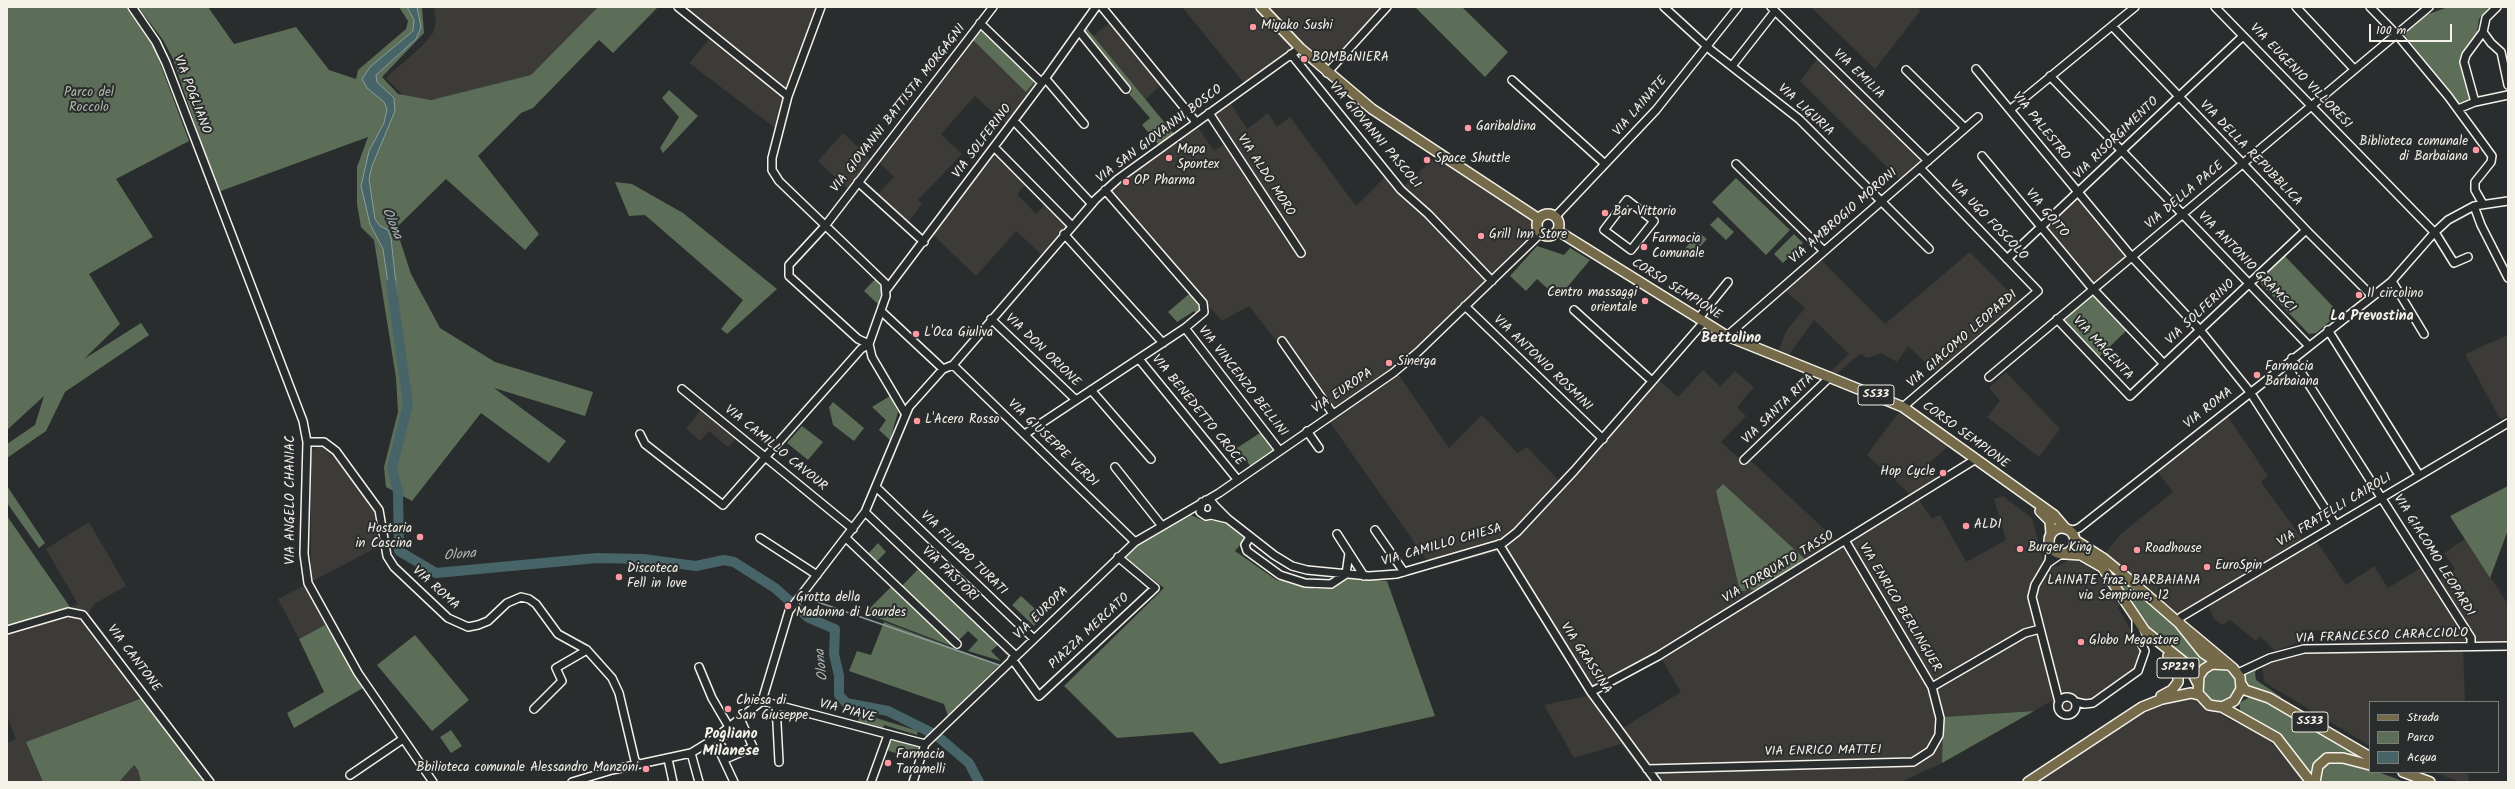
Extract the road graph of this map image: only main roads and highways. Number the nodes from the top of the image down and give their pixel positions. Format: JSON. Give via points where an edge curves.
{"nodes":[{"id":1,"x":1261,"y":7,"type":"edge"},
{"id":2,"x":1539,"y":219,"type":"junction"},
{"id":3,"x":1558,"y":231,"type":"junction"},
{"id":4,"x":2015,"y":488,"type":"junction"},
{"id":5,"x":2073,"y":532,"type":"junction"},
{"id":6,"x":2051,"y":534,"type":"junction"},
{"id":7,"x":2063,"y":554,"type":"junction"},
{"id":8,"x":2179,"y":623,"type":"junction"},
{"id":9,"x":2148,"y":635,"type":"junction"},
{"id":10,"x":2218,"y":663,"type":"junction"},
{"id":11,"x":2229,"y":665,"type":"junction"},
{"id":12,"x":2197,"y":684,"type":"junction"},
{"id":13,"x":2242,"y":685,"type":"junction"},
{"id":14,"x":2256,"y":694,"type":"junction"},
{"id":15,"x":2199,"y":695,"type":"junction"},
{"id":16,"x":2179,"y":696,"type":"junction"},
{"id":17,"x":2237,"y":699,"type":"junction"},
{"id":18,"x":2154,"y":702,"type":"junction"},
{"id":19,"x":2222,"y":707,"type":"junction"},
{"id":20,"x":2242,"y":719,"type":"junction"},
{"id":21,"x":2369,"y":756,"type":"edge"},
{"id":22,"x":2369,"y":765,"type":"edge"},
{"id":23,"x":2406,"y":773,"type":"edge"},
{"id":24,"x":2028,"y":782,"type":"edge"},
{"id":25,"x":2311,"y":782,"type":"edge"},
{"id":26,"x":2315,"y":782,"type":"edge"},
{"id":27,"x":2430,"y":782,"type":"edge"}],
"edges":[{"from":1,"to":2,"type":"main road","via":[[1327,72],[1395,126]]},
{"from":2,"to":3,"type":"main road","via":[[1546,214],[1555,217],[1559,222]]},
{"from":2,"to":3,"type":"main road","via":[[1538,228],[1541,233],[1550,236]]},
{"from":3,"to":4,"type":"main road","name":"CORSO SEMPIONE","number":"SS33","via":[[1727,336],[1903,408]]},
{"from":4,"to":5,"type":"main road","name":"CORSO SEMPIONE"},
{"from":4,"to":6,"type":"main road","name":"CORSO SEMPIONE","via":[[2048,519],[2052,528]]},
{"from":5,"to":6,"type":"main road","via":[[2056,529]]},
{"from":5,"to":7,"type":"main road","via":[[2073,549]]},
{"from":5,"to":8,"type":"main road","name":"CORSO SEMPIONE"},
{"from":6,"to":7,"type":"main road","via":[[2051,547]]},
{"from":7,"to":9,"type":"main road","via":[[2082,555],[2102,567]]},
{"from":8,"to":10,"type":"main road","name":"CORSO SEMPIONE","via":[[2199,649]]},
{"from":8,"to":11,"type":"main road"},
{"from":9,"to":12,"type":"main road","via":[[2189,666]]},
{"from":9,"to":18,"type":"main road","number":"SP229","via":[[2152,644],[2174,661],[2179,674],[2176,687]]},
{"from":10,"to":11,"type":"main road"},
{"from":10,"to":12,"type":"main road","via":[[2204,669]]},
{"from":11,"to":13,"type":"main road","via":[[2238,673]]},
{"from":12,"to":15,"type":"main road"},
{"from":12,"to":16,"type":"main road","via":[[2191,691]]},
{"from":13,"to":14,"type":"main road","number":"SS33","via":[[2245,690]]},
{"from":13,"to":17,"type":"main road"},
{"from":14,"to":17,"type":"main road","number":"SS33"},
{"from":14,"to":21,"type":"main road","number":"SS33","via":[[2269,698]]},
{"from":15,"to":16,"type":"main road","number":"SP229","via":[[2191,693]]},
{"from":15,"to":19,"type":"main road","via":[[2209,705]]},
{"from":16,"to":18,"type":"main road","number":"SP229"},
{"from":17,"to":19,"type":"main road"},
{"from":17,"to":20,"type":"main road","via":[[2235,711]]},
{"from":18,"to":24,"type":"main road","number":"SP229","via":[[2142,707]]},
{"from":19,"to":20,"type":"main road"},
{"from":20,"to":25,"type":"main road","via":[[2277,738]]},
{"from":22,"to":26,"type":"main road","via":[[2344,758],[2327,758],[2318,766]]},
{"from":23,"to":27,"type":"main road"}]}
